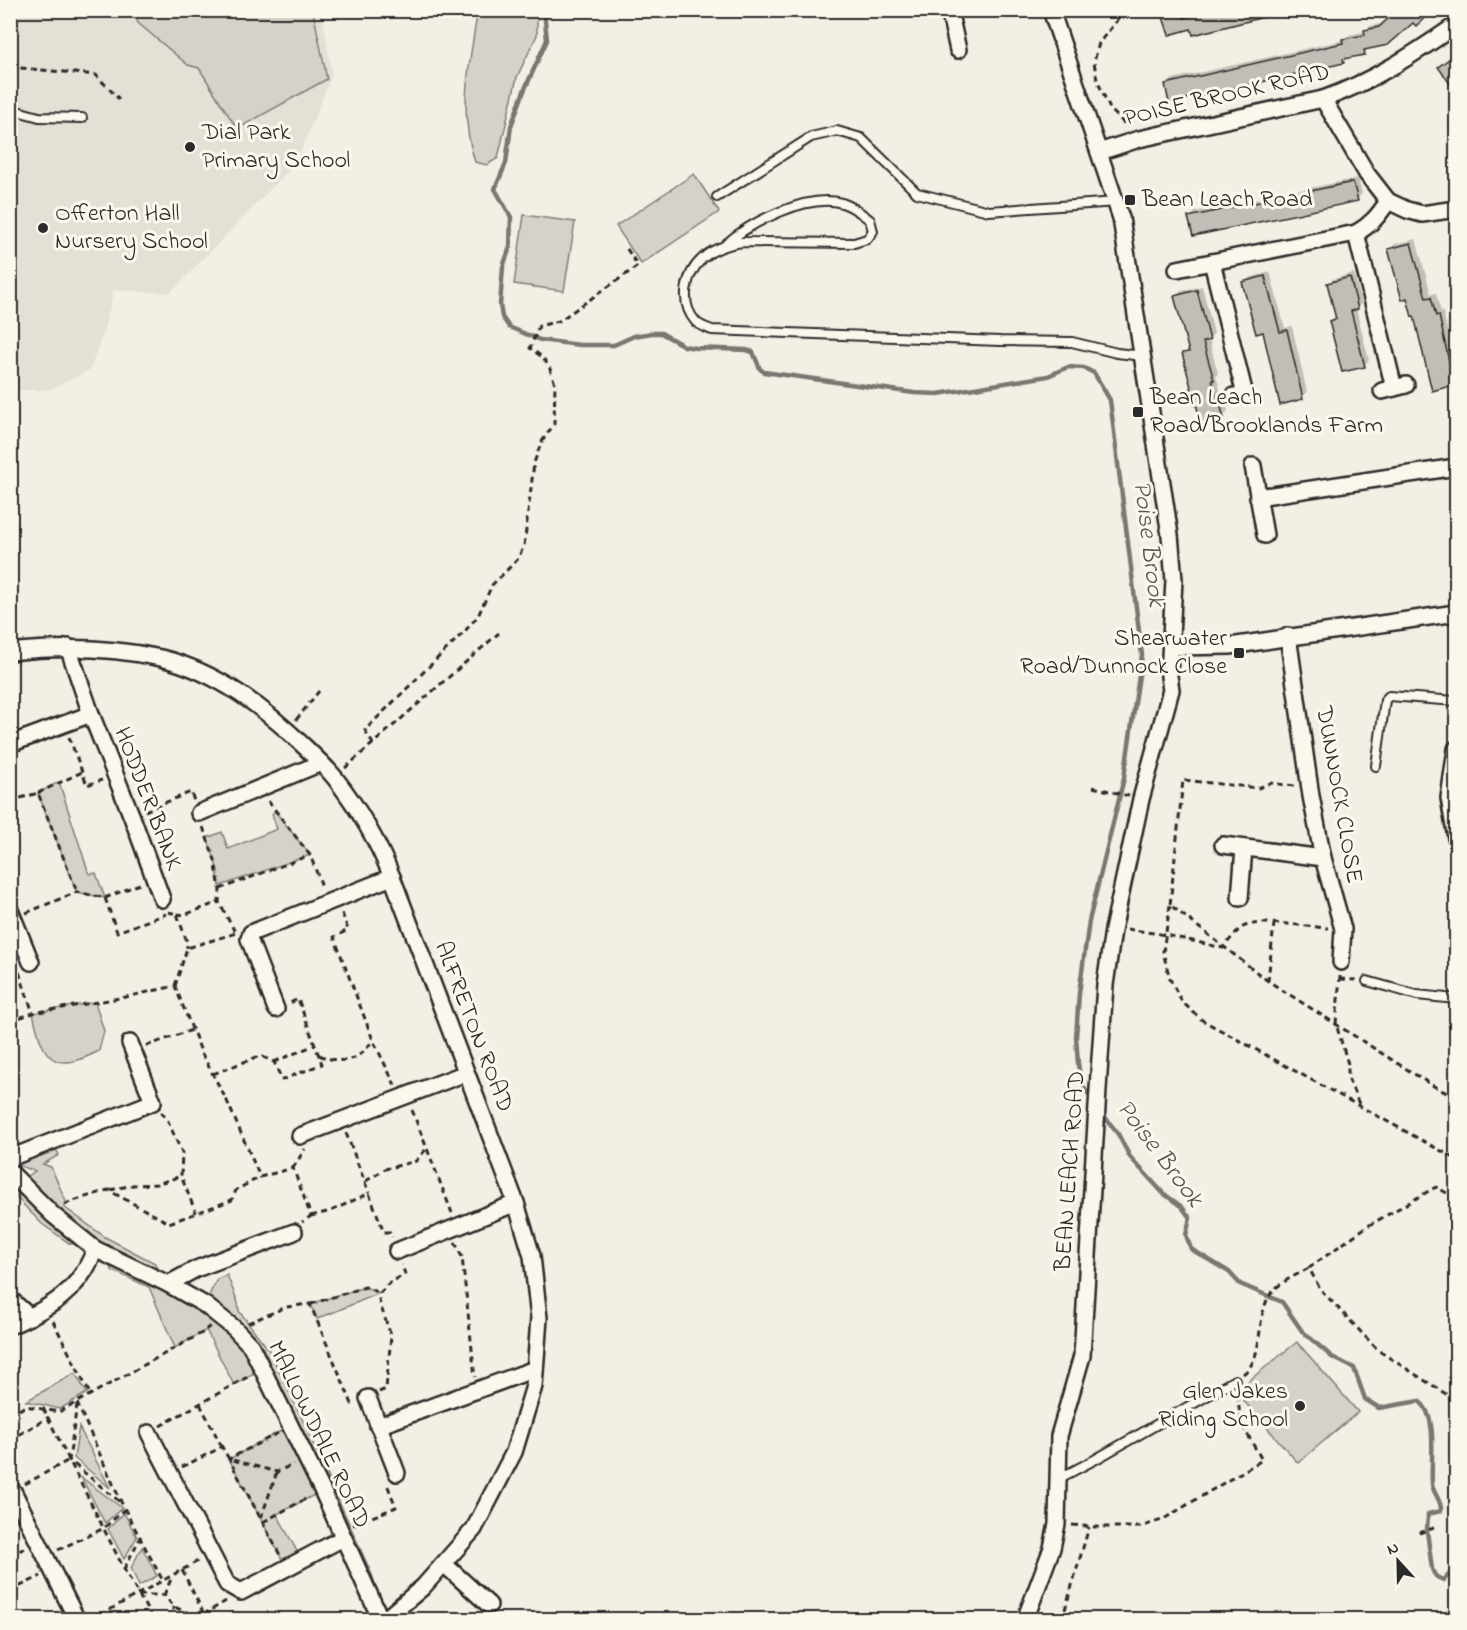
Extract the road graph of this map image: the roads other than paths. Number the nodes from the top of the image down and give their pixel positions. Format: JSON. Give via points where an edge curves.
{"nodes":[{"id":1,"x":949,"y":10,"type":"edge"},
{"id":2,"x":1051,"y":10,"type":"edge"},
{"id":3,"x":1456,"y":25,"type":"edge"},
{"id":4,"x":958,"y":50,"type":"dead end"},
{"id":5,"x":1323,"y":99,"type":"junction"},
{"id":6,"x":10,"y":110,"type":"edge"},
{"id":7,"x":82,"y":118,"type":"dead end"},
{"id":8,"x":1099,"y":152,"type":"junction"},
{"id":9,"x":717,"y":198,"type":"dead end"},
{"id":10,"x":1388,"y":201,"type":"junction"},
{"id":11,"x":1117,"y":202,"type":"junction"},
{"id":12,"x":1456,"y":209,"type":"edge"},
{"id":13,"x":1356,"y":233,"type":"junction"},
{"id":14,"x":726,"y":244,"type":"junction"},
{"id":15,"x":1212,"y":262,"type":"junction"},
{"id":16,"x":1177,"y":269,"type":"dead end"},
{"id":17,"x":1143,"y":356,"type":"junction"},
{"id":18,"x":1394,"y":388,"type":"dead end"},
{"id":19,"x":1245,"y":395,"type":"dead end"},
{"id":20,"x":1253,"y":466,"type":"dead end"},
{"id":21,"x":1456,"y":466,"type":"edge"},
{"id":22,"x":1258,"y":497,"type":"junction"},
{"id":23,"x":1265,"y":535,"type":"dead end"},
{"id":24,"x":1456,"y":613,"type":"edge"},
{"id":25,"x":1288,"y":636,"type":"junction"},
{"id":26,"x":68,"y":647,"type":"junction"},
{"id":27,"x":1172,"y":648,"type":"junction"},
{"id":28,"x":10,"y":652,"type":"edge"},
{"id":29,"x":1456,"y":701,"type":"edge"},
{"id":30,"x":91,"y":714,"type":"junction"},
{"id":31,"x":10,"y":744,"type":"edge"},
{"id":32,"x":1456,"y":749,"type":"edge"},
{"id":33,"x":321,"y":763,"type":"junction"},
{"id":34,"x":1376,"y":766,"type":"dead end"},
{"id":35,"x":199,"y":813,"type":"road end"},
{"id":36,"x":1456,"y":838,"type":"edge"},
{"id":37,"x":1222,"y":845,"type":"dead end"},
{"id":38,"x":1244,"y":848,"type":"junction"},
{"id":39,"x":1323,"y":858,"type":"junction"},
{"id":40,"x":392,"y":877,"type":"junction"},
{"id":41,"x":1240,"y":898,"type":"dead end"},
{"id":42,"x":165,"y":906,"type":"road end"},
{"id":43,"x":12,"y":914,"type":"edge"},
{"id":44,"x":31,"y":962,"type":"road end"},
{"id":45,"x":1341,"y":962,"type":"road end"},
{"id":46,"x":1367,"y":981,"type":"road end"},
{"id":47,"x":1456,"y":999,"type":"edge"},
{"id":48,"x":276,"y":1009,"type":"road end"},
{"id":49,"x":132,"y":1047,"type":"road end"},
{"id":50,"x":466,"y":1073,"type":"junction"},
{"id":51,"x":300,"y":1136,"type":"dead end"},
{"id":52,"x":10,"y":1158,"type":"edge"},
{"id":53,"x":10,"y":1172,"type":"edge"},
{"id":54,"x":516,"y":1203,"type":"junction"},
{"id":55,"x":294,"y":1232,"type":"road end"},
{"id":56,"x":95,"y":1249,"type":"junction"},
{"id":57,"x":397,"y":1251,"type":"road end"},
{"id":58,"x":168,"y":1284,"type":"junction"},
{"id":59,"x":10,"y":1299,"type":"edge"},
{"id":60,"x":30,"y":1317,"type":"junction"},
{"id":61,"x":10,"y":1326,"type":"edge"},
{"id":62,"x":535,"y":1369,"type":"junction"},
{"id":63,"x":1235,"y":1380,"type":"road end"},
{"id":64,"x":368,"y":1398,"type":"road end"},
{"id":65,"x":378,"y":1426,"type":"junction"},
{"id":66,"x":149,"y":1432,"type":"road end"},
{"id":67,"x":397,"y":1473,"type":"road end"},
{"id":68,"x":1058,"y":1479,"type":"junction"},
{"id":69,"x":13,"y":1491,"type":"road end"},
{"id":70,"x":341,"y":1535,"type":"junction"},
{"id":71,"x":444,"y":1564,"type":"junction"},
{"id":72,"x":489,"y":1605,"type":"dead end"},
{"id":73,"x":77,"y":1620,"type":"edge"},
{"id":74,"x":383,"y":1620,"type":"edge"},
{"id":75,"x":1025,"y":1620,"type":"edge"}],
"edges":[{"from":1,"to":4,"type":"street"},
{"from":2,"to":8,"type":"street","name":"BEAN LEACH ROAD"},
{"from":3,"to":5,"type":"street","name":"POISE BROOK ROAD","via":[[1369,80]]},
{"from":5,"to":8,"type":"street","name":"POISE BROOK ROAD","via":[[1139,139]]},
{"from":5,"to":10,"type":"street","via":[[1367,174]]},
{"from":6,"to":7,"type":"lane","via":[[39,117]]},
{"from":8,"to":11,"type":"street","name":"BEAN LEACH ROAD"},
{"from":9,"to":11,"type":"lane","via":[[811,137],[837,131],[861,138],[917,193],[989,211]]},
{"from":10,"to":12,"type":"street","via":[[1422,214]]},
{"from":10,"to":13,"type":"street","via":[[1377,218]]},
{"from":11,"to":17,"type":"street","name":"BEAN LEACH ROAD"},
{"from":13,"to":15,"type":"street"},
{"from":13,"to":18,"type":"street"},
{"from":14,"to":14,"type":"lane","via":[[854,243],[867,239],[873,231],[870,220],[857,210],[841,202],[824,202],[766,217]]},
{"from":14,"to":17,"type":"lane","via":[[703,258],[690,274],[686,288],[687,308],[697,323],[712,330],[1072,342]]},
{"from":15,"to":16,"type":"street"},
{"from":15,"to":19,"type":"street"},
{"from":17,"to":27,"type":"street","name":"BEAN LEACH ROAD","via":[[1170,535],[1174,580]]},
{"from":20,"to":22,"type":"street"},
{"from":21,"to":22,"type":"street"},
{"from":22,"to":23,"type":"street"},
{"from":24,"to":25,"type":"street"},
{"from":25,"to":27,"type":"street","via":[[1230,646]]},
{"from":25,"to":39,"type":"street","name":"DUNNOCK CLOSE"},
{"from":26,"to":28,"type":"street","name":"ALFRETON ROAD"},
{"from":26,"to":30,"type":"street","name":"HODDER BANK"},
{"from":26,"to":33,"type":"street","name":"ALFRETON ROAD","via":[[105,648],[162,659],[218,681],[248,698]]},
{"from":27,"to":68,"type":"street","name":"BEAN LEACH ROAD","via":[[1161,722],[1114,927],[1106,985],[1082,1356],[1059,1436]]},
{"from":29,"to":34,"type":"lane","via":[[1389,696],[1385,700]]},
{"from":30,"to":31,"type":"street","name":"HODDER BANK"},
{"from":30,"to":42,"type":"street","name":"HODDER BANK"},
{"from":32,"to":36,"type":"street","via":[[1449,798]]},
{"from":33,"to":35,"type":"street"},
{"from":33,"to":40,"type":"street","name":"ALFRETON ROAD","via":[[364,819]]},
{"from":37,"to":38,"type":"street"},
{"from":38,"to":39,"type":"street"},
{"from":38,"to":41,"type":"street"},
{"from":39,"to":45,"type":"street","name":"DUNNOCK CLOSE","via":[[1343,929]]},
{"from":40,"to":48,"type":"street","via":[[251,933],[249,939]]},
{"from":40,"to":50,"type":"street","name":"ALFRETON ROAD"},
{"from":43,"to":44,"type":"street"},
{"from":46,"to":47,"type":"lane","via":[[1417,995]]},
{"from":49,"to":52,"type":"street","via":[[153,1102]]},
{"from":50,"to":51,"type":"street"},
{"from":50,"to":54,"type":"street","name":"ALFRETON ROAD"},
{"from":53,"to":56,"type":"street","name":"MALLOWDALE ROAD"},
{"from":54,"to":57,"type":"street"},
{"from":54,"to":62,"type":"street","name":"ALFRETON ROAD","via":[[534,1267],[539,1318]]},
{"from":55,"to":58,"type":"street","via":[[196,1269]]},
{"from":56,"to":58,"type":"street","name":"MALLOWDALE ROAD"},
{"from":56,"to":60,"type":"street","via":[[88,1268],[58,1300]]},
{"from":58,"to":70,"type":"street","name":"MALLOWDALE ROAD","via":[[205,1305],[251,1346]]},
{"from":59,"to":60,"type":"street"},
{"from":60,"to":61,"type":"street"},
{"from":62,"to":65,"type":"street"},
{"from":62,"to":71,"type":"street","name":"ALFRETON ROAD","via":[[534,1386],[514,1452],[474,1529]]},
{"from":63,"to":68,"type":"lane"},
{"from":64,"to":65,"type":"street"},
{"from":65,"to":67,"type":"street"},
{"from":66,"to":70,"type":"street","via":[[226,1584],[241,1592]]},
{"from":68,"to":75,"type":"street","name":"BEAN LEACH ROAD","via":[[1052,1548]]},
{"from":69,"to":73,"type":"street"},
{"from":70,"to":74,"type":"street","name":"MALLOWDALE ROAD"},
{"from":71,"to":72,"type":"street"},
{"from":71,"to":74,"type":"street","name":"ALFRETON ROAD"}]}
